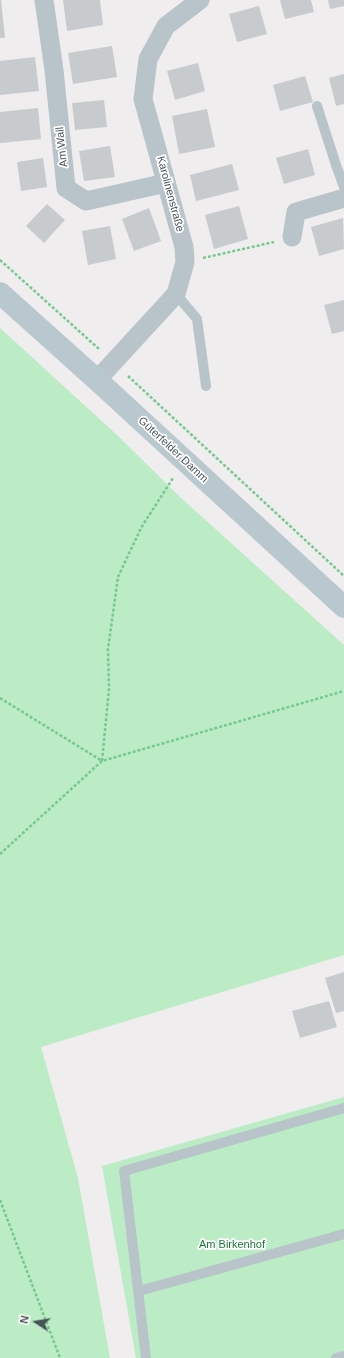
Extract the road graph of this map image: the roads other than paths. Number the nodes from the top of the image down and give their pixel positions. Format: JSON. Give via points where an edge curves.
{"nodes":[{"id":1,"x":44,"y":0,"type":"edge"},
{"id":2,"x":200,"y":0,"type":"edge"},
{"id":3,"x":317,"y":106,"type":"dead end"},
{"id":4,"x":166,"y":183,"type":"junction"},
{"id":5,"x":344,"y":186,"type":"edge"},
{"id":6,"x":344,"y":198,"type":"edge"},
{"id":7,"x":292,"y":238,"type":"road end"},
{"id":8,"x":0,"y":293,"type":"edge"},
{"id":9,"x":176,"y":294,"type":"junction"},
{"id":10,"x":97,"y":380,"type":"junction"},
{"id":11,"x":206,"y":386,"type":"dead end"},
{"id":12,"x":344,"y":607,"type":"edge"},
{"id":13,"x":344,"y":1108,"type":"edge"},
{"id":14,"x":344,"y":1234,"type":"edge"},
{"id":15,"x":139,"y":1291,"type":"junction"},
{"id":16,"x":344,"y":1356,"type":"edge"},
{"id":17,"x":146,"y":1358,"type":"edge"},
{"id":18,"x":336,"y":1358,"type":"edge"}],
"edges":[{"from":1,"to":4,"type":"street","name":"Am Wall","via":[[66,188],[86,202]]},
{"from":2,"to":4,"type":"street","name":"Karolinenstraße","via":[[166,26],[148,59],[144,99]]},
{"from":3,"to":5,"type":"lane"},
{"from":4,"to":9,"type":"street","name":"Karolinenstraße","via":[[184,247],[185,262]]},
{"from":6,"to":7,"type":"street","via":[[296,212]]},
{"from":8,"to":10,"type":"street","name":"Güterfelder Damm"},
{"from":9,"to":10,"type":"street","name":"Karolinenstraße"},
{"from":9,"to":11,"type":"lane","via":[[197,319]]},
{"from":10,"to":12,"type":"street","name":"Güterfelder Damm"},
{"from":13,"to":15,"type":"lane","via":[[124,1171]]},
{"from":14,"to":15,"type":"lane"},
{"from":15,"to":17,"type":"lane"},
{"from":16,"to":18,"type":"lane"}]}
